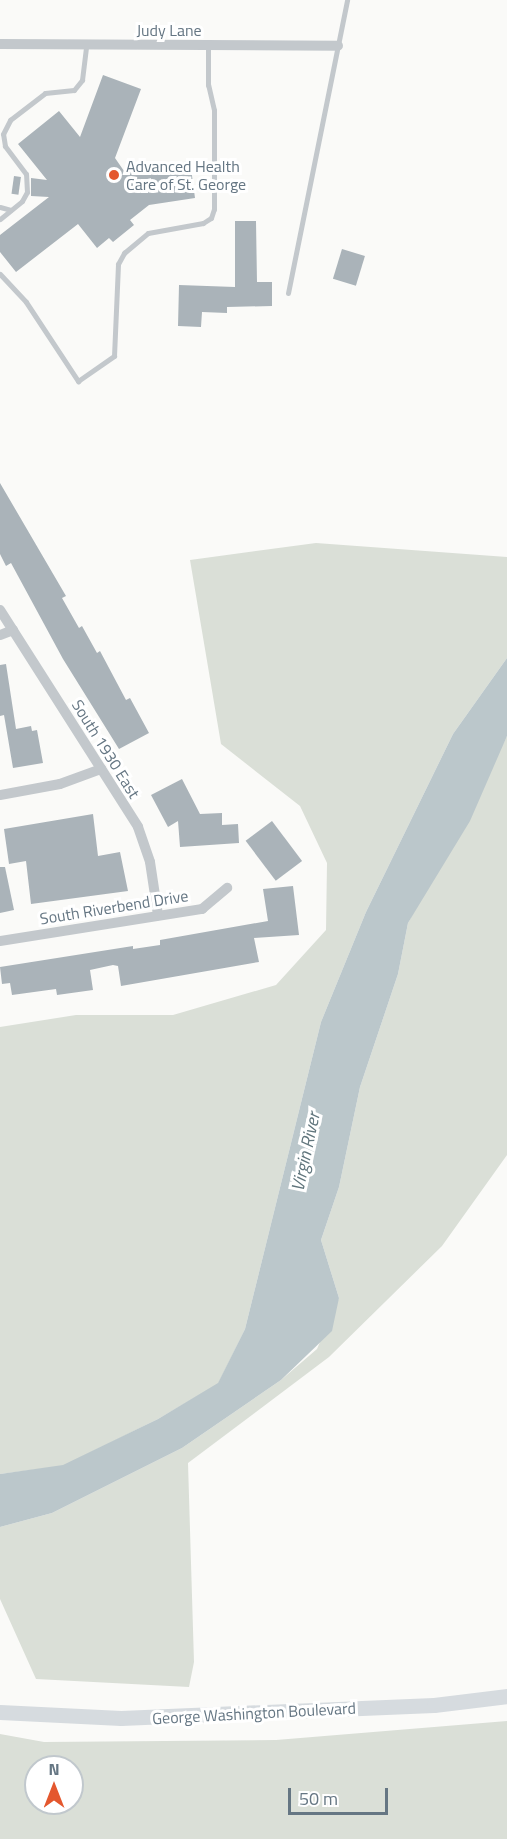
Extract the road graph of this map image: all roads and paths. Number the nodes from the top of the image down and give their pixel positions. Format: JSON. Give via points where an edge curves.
{"nodes":[{"id":1,"x":347,"y":0,"type":"edge"},
{"id":2,"x":0,"y":44,"type":"edge"},
{"id":3,"x":86,"y":45,"type":"junction"},
{"id":4,"x":208,"y":45,"type":"junction"},
{"id":5,"x":338,"y":46,"type":"junction"},
{"id":6,"x":0,"y":207,"type":"edge"},
{"id":7,"x":11,"y":210,"type":"junction"},
{"id":8,"x":0,"y":219,"type":"edge"},
{"id":9,"x":0,"y":274,"type":"edge"},
{"id":10,"x":288,"y":293,"type":"dead end"},
{"id":11,"x":0,"y":610,"type":"edge"},
{"id":12,"x":13,"y":630,"type":"junction"},
{"id":13,"x":0,"y":635,"type":"edge"},
{"id":14,"x":101,"y":769,"type":"junction"},
{"id":15,"x":0,"y":795,"type":"edge"},
{"id":16,"x":226,"y":888,"type":"dead end"},
{"id":17,"x":158,"y":915,"type":"junction"},
{"id":18,"x":0,"y":941,"type":"edge"},
{"id":19,"x":507,"y":1696,"type":"edge"},
{"id":20,"x":0,"y":1712,"type":"edge"}],
"edges":[{"from":1,"to":5,"type":"lane"},
{"from":2,"to":3,"type":"street","name":"Judy Lane"},
{"from":3,"to":4,"type":"street","name":"Judy Lane"},
{"from":3,"to":7,"type":"lane","via":[[82,80],[74,90],[45,93],[10,120],[3,134],[5,146],[26,174],[27,192]]},
{"from":4,"to":5,"type":"street","name":"Judy Lane"},
{"from":4,"to":9,"type":"lane","via":[[208,85],[214,110],[214,209],[211,218],[203,223],[148,233],[124,252],[118,264],[114,356],[78,381],[26,302]]},
{"from":5,"to":10,"type":"lane"},
{"from":6,"to":7,"type":"lane"},
{"from":7,"to":8,"type":"lane"},
{"from":11,"to":12,"type":"street","name":"South 1930 East"},
{"from":12,"to":13,"type":"street"},
{"from":12,"to":14,"type":"street","name":"South 1930 East"},
{"from":14,"to":15,"type":"street","via":[[60,784]]},
{"from":14,"to":17,"type":"street","name":"South 1930 East","via":[[145,845]]},
{"from":16,"to":17,"type":"street","name":"South Riverbend Drive","via":[[202,909]]},
{"from":17,"to":18,"type":"street","name":"South Riverbend Drive"},
{"from":19,"to":20,"type":"main road","name":"George Washington Boulevard","via":[[434,1705],[121,1719]]}]}
